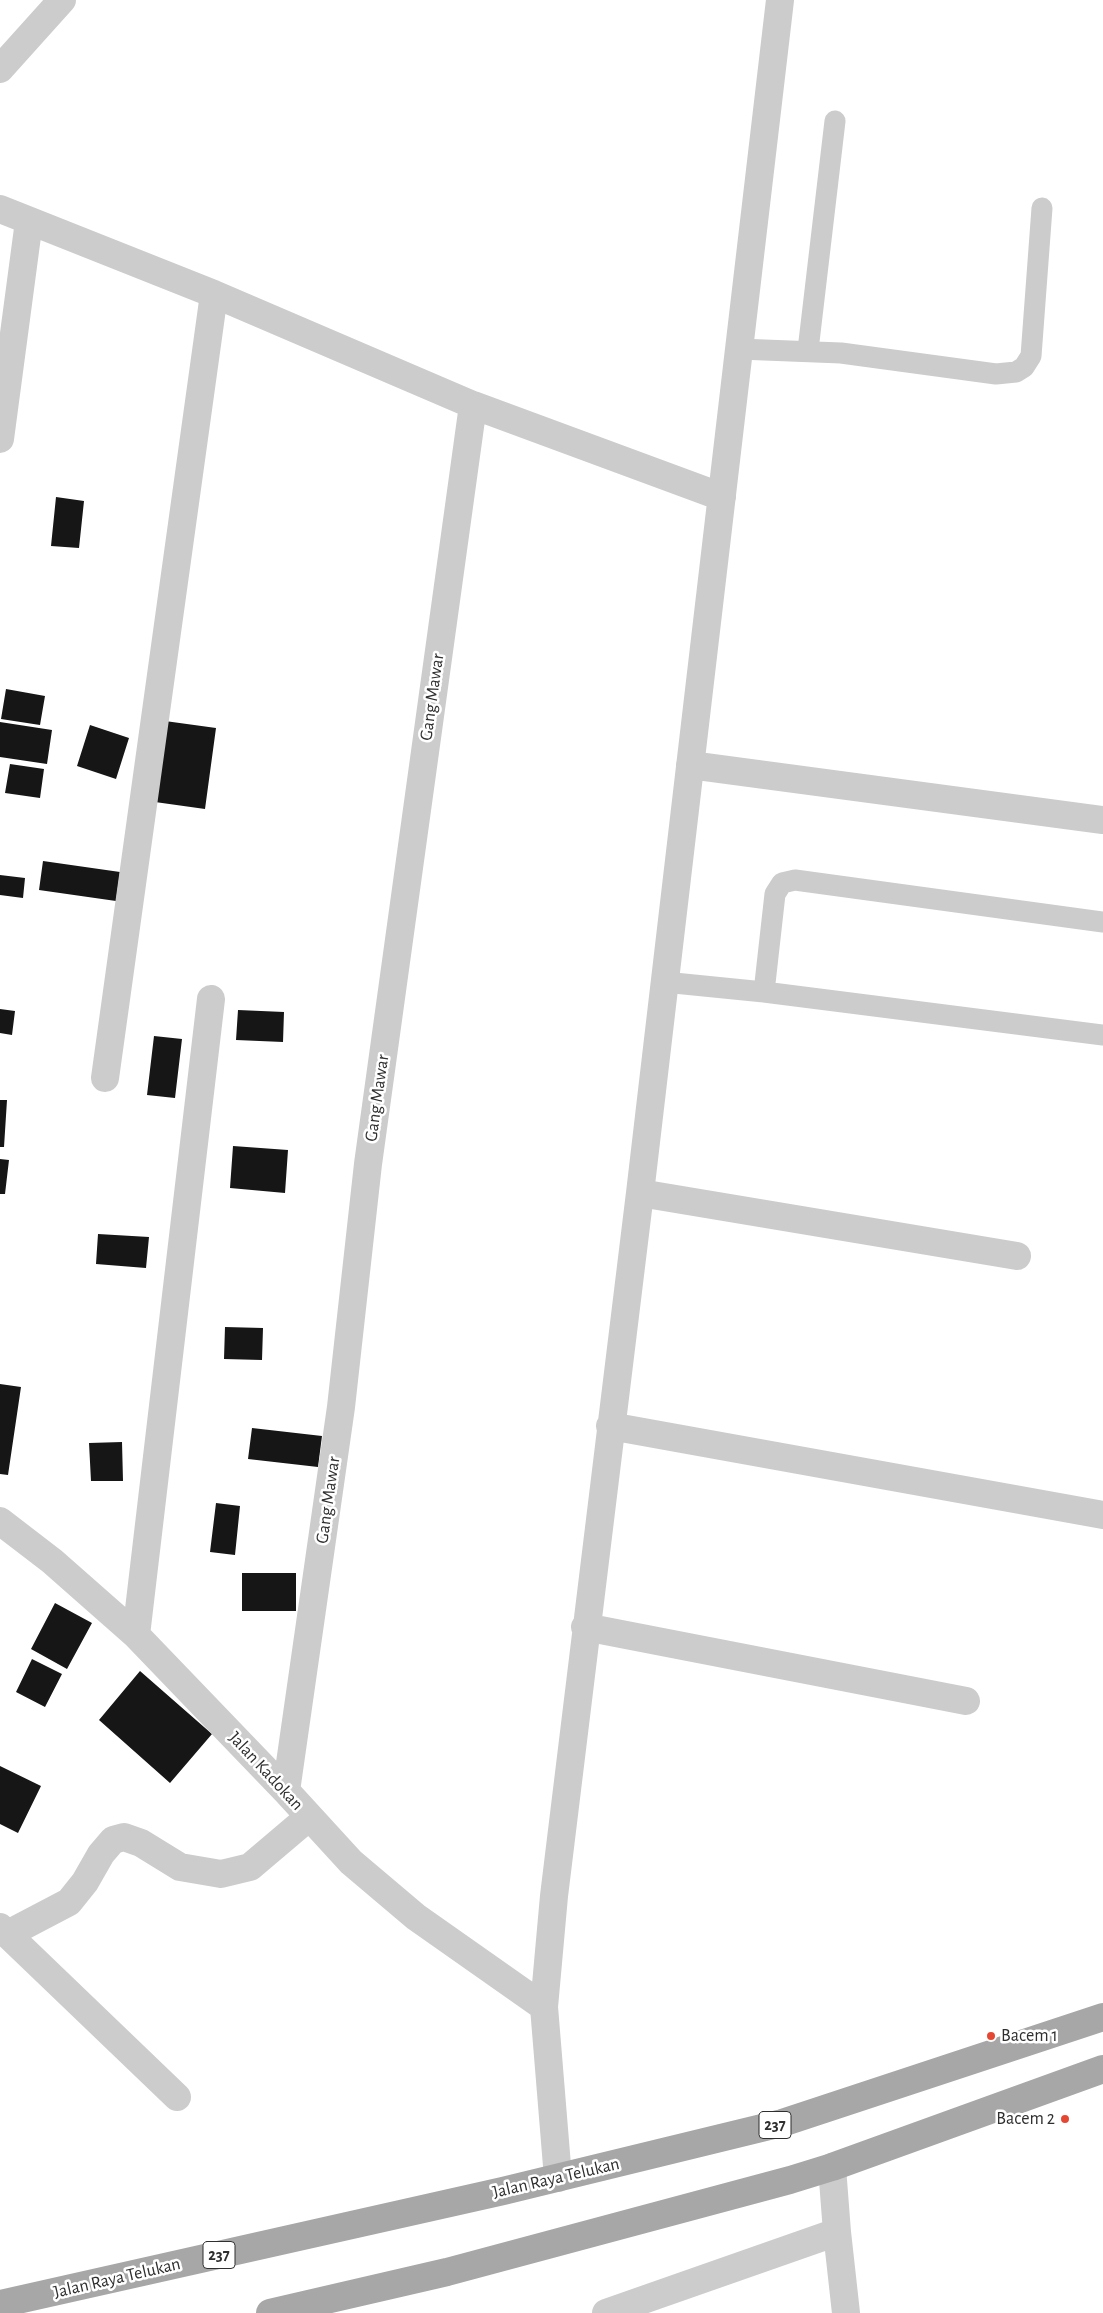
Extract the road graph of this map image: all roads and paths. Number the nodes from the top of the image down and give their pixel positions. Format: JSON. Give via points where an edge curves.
{"nodes":[{"id":1,"x":62,"y":0,"type":"edge"},
{"id":2,"x":780,"y":0,"type":"edge"},
{"id":3,"x":0,"y":70,"type":"edge"},
{"id":4,"x":835,"y":121,"type":"dead end"},
{"id":5,"x":1042,"y":208,"type":"dead end"},
{"id":6,"x":0,"y":209,"type":"edge"},
{"id":7,"x":29,"y":221,"type":"junction"},
{"id":8,"x":214,"y":294,"type":"junction"},
{"id":9,"x":739,"y":349,"type":"junction"},
{"id":10,"x":808,"y":350,"type":"junction"},
{"id":11,"x":473,"y":406,"type":"junction"},
{"id":12,"x":0,"y":439,"type":"edge"},
{"id":13,"x":722,"y":497,"type":"junction"},
{"id":14,"x":690,"y":765,"type":"junction"},
{"id":15,"x":1103,"y":820,"type":"edge"},
{"id":16,"x":1103,"y":922,"type":"edge"},
{"id":17,"x":664,"y":982,"type":"junction"},
{"id":18,"x":764,"y":992,"type":"junction"},
{"id":19,"x":211,"y":999,"type":"dead end"},
{"id":20,"x":1103,"y":1035,"type":"edge"},
{"id":21,"x":105,"y":1078,"type":"dead end"},
{"id":22,"x":640,"y":1193,"type":"junction"},
{"id":23,"x":1017,"y":1256,"type":"dead end"},
{"id":24,"x":610,"y":1426,"type":"junction"},
{"id":25,"x":1103,"y":1515,"type":"edge"},
{"id":26,"x":0,"y":1521,"type":"edge"},
{"id":27,"x":585,"y":1627,"type":"junction"},
{"id":28,"x":136,"y":1635,"type":"junction"},
{"id":29,"x":966,"y":1701,"type":"dead end"},
{"id":30,"x":286,"y":1791,"type":"junction"},
{"id":31,"x":309,"y":1817,"type":"junction"},
{"id":32,"x":4,"y":1931,"type":"edge"},
{"id":33,"x":544,"y":2007,"type":"junction"},
{"id":34,"x":1103,"y":2017,"type":"edge"},
{"id":35,"x":1103,"y":2068,"type":"edge"},
{"id":36,"x":177,"y":2097,"type":"dead end"},
{"id":37,"x":832,"y":2167,"type":"junction"},
{"id":38,"x":558,"y":2178,"type":"junction"},
{"id":39,"x":837,"y":2232,"type":"junction"},
{"id":40,"x":0,"y":2304,"type":"edge"},
{"id":41,"x":270,"y":2313,"type":"edge"},
{"id":42,"x":606,"y":2313,"type":"edge"},
{"id":43,"x":846,"y":2313,"type":"edge"}],
"edges":[{"from":1,"to":3,"type":"street"},
{"from":2,"to":9,"type":"street"},
{"from":4,"to":10,"type":"lane"},
{"from":5,"to":10,"type":"lane","via":[[1031,356],[1016,372],[996,374]]},
{"from":6,"to":7,"type":"street"},
{"from":7,"to":8,"type":"street"},
{"from":7,"to":12,"type":"street"},
{"from":8,"to":11,"type":"street"},
{"from":8,"to":21,"type":"street"},
{"from":9,"to":10,"type":"lane"},
{"from":9,"to":13,"type":"street"},
{"from":11,"to":13,"type":"street"},
{"from":11,"to":30,"type":"street","name":"Gang Mawar","via":[[368,1164],[341,1406]]},
{"from":13,"to":14,"type":"street"},
{"from":14,"to":15,"type":"street"},
{"from":14,"to":17,"type":"street"},
{"from":16,"to":18,"type":"lane","via":[[795,880],[782,882],[775,894]]},
{"from":17,"to":18,"type":"lane"},
{"from":17,"to":22,"type":"street"},
{"from":18,"to":20,"type":"lane"},
{"from":19,"to":28,"type":"street"},
{"from":22,"to":23,"type":"street"},
{"from":22,"to":24,"type":"street"},
{"from":24,"to":25,"type":"street"},
{"from":24,"to":27,"type":"street"},
{"from":26,"to":28,"type":"street","name":"Jalan Kadokan","via":[[52,1561]]},
{"from":27,"to":29,"type":"street"},
{"from":27,"to":33,"type":"street"},
{"from":28,"to":30,"type":"street","name":"Jalan Kadokan"},
{"from":30,"to":31,"type":"street","name":"Jalan Kadokan"},
{"from":31,"to":32,"type":"street","via":[[250,1867],[221,1874],[180,1867],[141,1842],[124,1837],[113,1840],[69,1902]]},
{"from":31,"to":33,"type":"street","name":"Jalan Kadokan","via":[[351,1862],[416,1917]]},
{"from":32,"to":36,"type":"street"},
{"from":33,"to":38,"type":"street"},
{"from":34,"to":38,"type":"main road","name":"Jalan Raya Telukan","number":"237","via":[[782,2123]]},
{"from":35,"to":37,"type":"main road"},
{"from":37,"to":39,"type":"street"},
{"from":37,"to":41,"type":"main road","via":[[448,2272]]},
{"from":38,"to":40,"type":"main road","name":"Jalan Raya Telukan","number":"237"},
{"from":39,"to":42,"type":"street"},
{"from":39,"to":43,"type":"street"}]}
